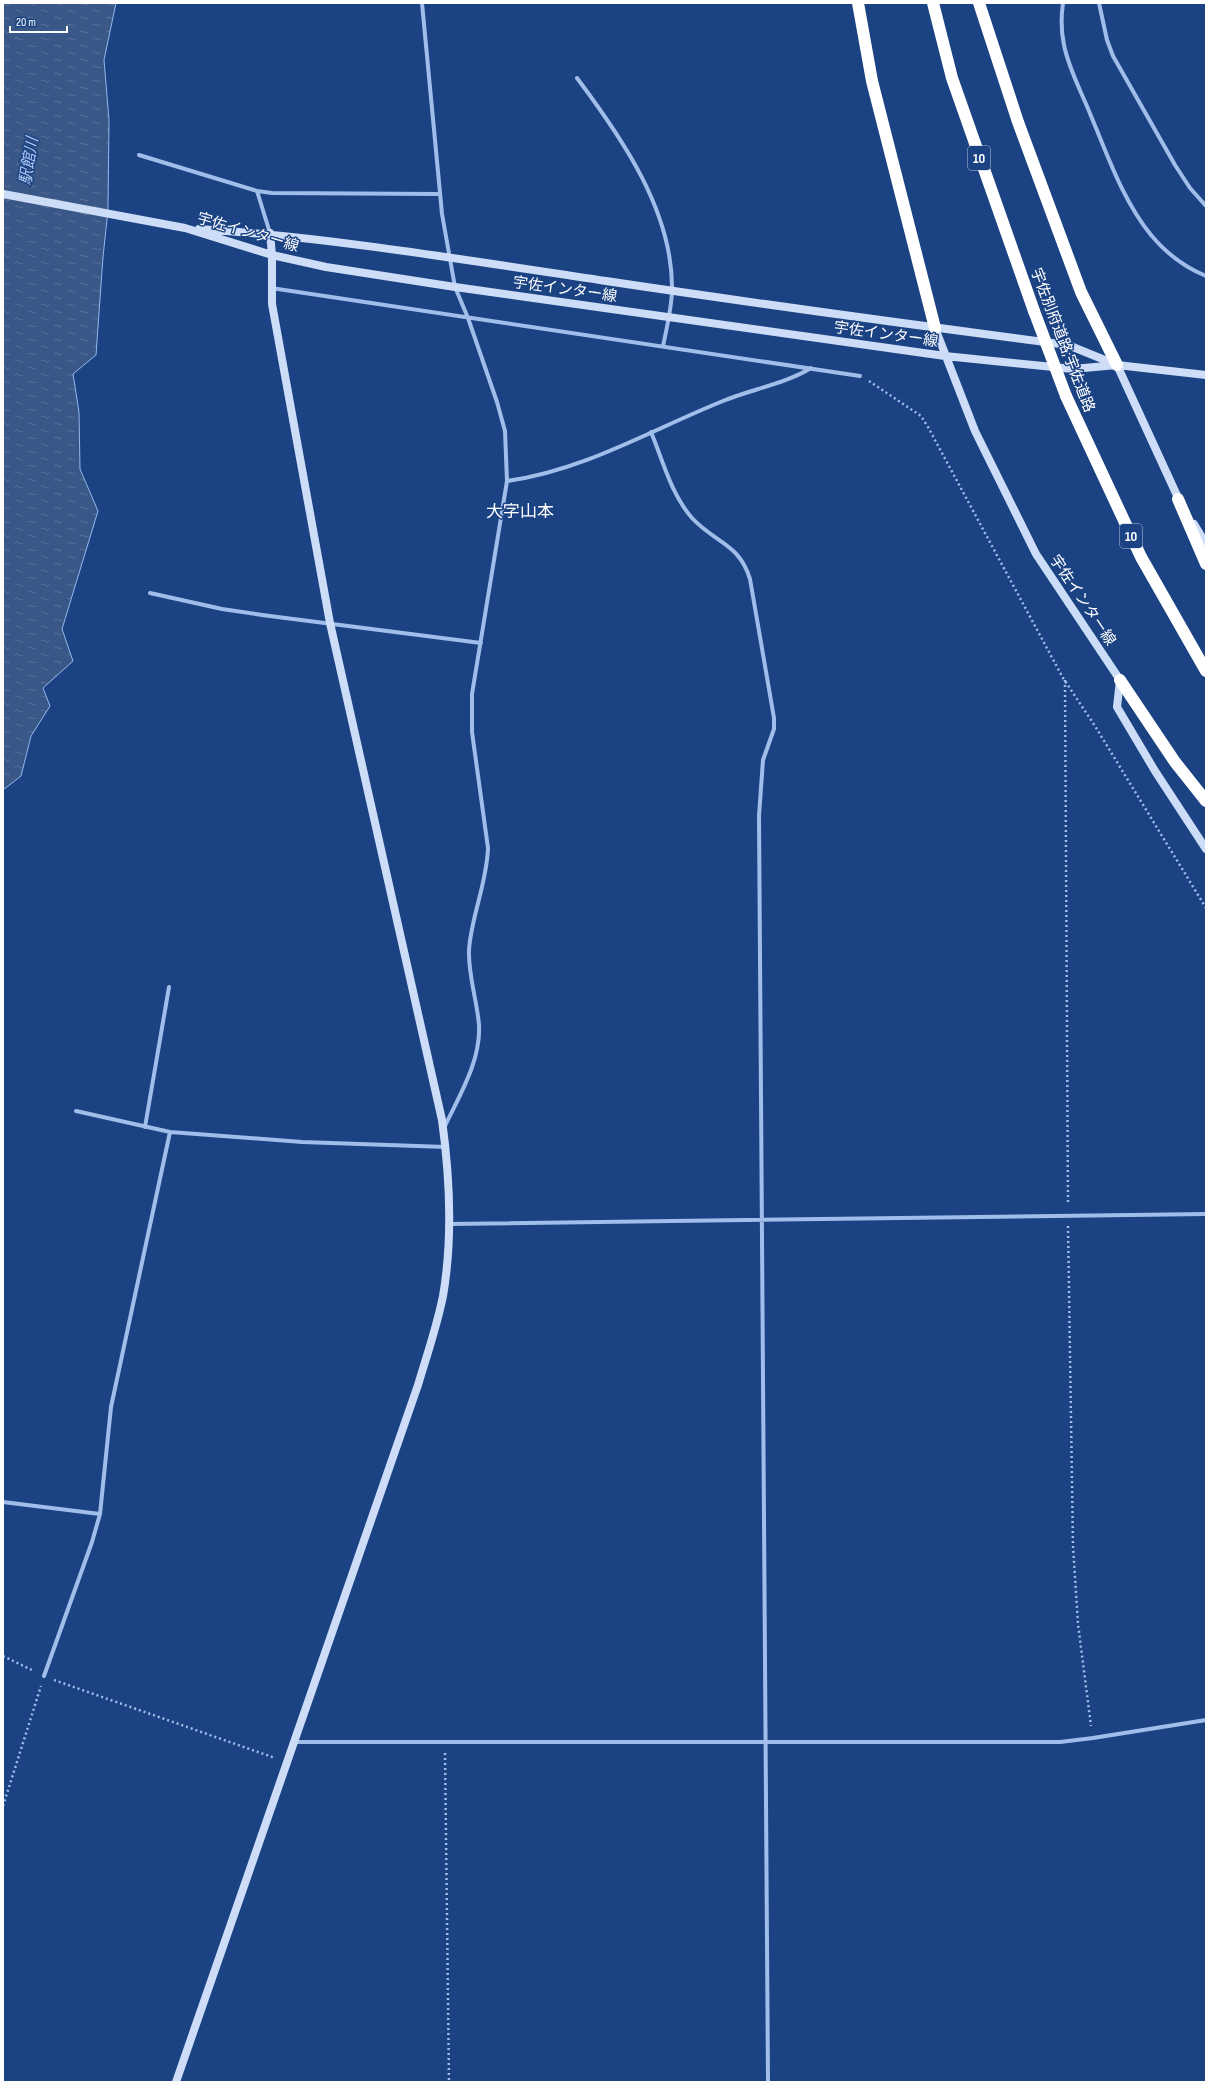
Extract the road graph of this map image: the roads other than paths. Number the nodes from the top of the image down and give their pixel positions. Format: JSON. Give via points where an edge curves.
{"nodes":[{"id":1,"x":422,"y":3,"type":"edge"},
{"id":2,"x":858,"y":3,"type":"edge"},
{"id":3,"x":933,"y":3,"type":"edge"},
{"id":4,"x":979,"y":3,"type":"edge"},
{"id":5,"x":1063,"y":3,"type":"edge"},
{"id":6,"x":1099,"y":3,"type":"edge"},
{"id":7,"x":576,"y":78,"type":"dead end"},
{"id":8,"x":139,"y":155,"type":"dead end"},
{"id":9,"x":257,"y":191,"type":"junction"},
{"id":10,"x":3,"y":194,"type":"edge"},
{"id":11,"x":439,"y":194,"type":"junction"},
{"id":12,"x":1206,"y":206,"type":"edge"},
{"id":13,"x":185,"y":228,"type":"junction"},
{"id":14,"x":270,"y":233,"type":"junction"},
{"id":15,"x":272,"y":255,"type":"junction"},
{"id":16,"x":450,"y":258,"type":"junction"},
{"id":17,"x":1206,"y":276,"type":"edge"},
{"id":18,"x":271,"y":288,"type":"junction"},
{"id":19,"x":455,"y":288,"type":"junction"},
{"id":20,"x":672,"y":291,"type":"junction"},
{"id":21,"x":669,"y":317,"type":"junction"},
{"id":22,"x":468,"y":318,"type":"junction"},
{"id":23,"x":935,"y":328,"type":"junction"},
{"id":24,"x":663,"y":346,"type":"junction"},
{"id":25,"x":945,"y":356,"type":"junction"},
{"id":26,"x":1117,"y":365,"type":"junction"},
{"id":27,"x":812,"y":368,"type":"junction"},
{"id":28,"x":1206,"y":375,"type":"edge"},
{"id":29,"x":860,"y":376,"type":"road end"},
{"id":30,"x":652,"y":432,"type":"junction"},
{"id":31,"x":507,"y":481,"type":"junction"},
{"id":32,"x":1178,"y":499,"type":"junction"},
{"id":33,"x":1206,"y":544,"type":"edge"},
{"id":34,"x":1206,"y":564,"type":"edge"},
{"id":35,"x":150,"y":593,"type":"dead end"},
{"id":36,"x":330,"y":623,"type":"junction"},
{"id":37,"x":481,"y":643,"type":"junction"},
{"id":38,"x":1206,"y":671,"type":"edge"},
{"id":39,"x":1120,"y":680,"type":"junction"},
{"id":40,"x":1206,"y":801,"type":"edge"},
{"id":41,"x":1206,"y":849,"type":"edge"},
{"id":42,"x":169,"y":987,"type":"dead end"},
{"id":43,"x":76,"y":1111,"type":"dead end"},
{"id":44,"x":145,"y":1127,"type":"junction"},
{"id":45,"x":443,"y":1130,"type":"junction"},
{"id":46,"x":170,"y":1132,"type":"junction"},
{"id":47,"x":446,"y":1147,"type":"junction"},
{"id":48,"x":1206,"y":1214,"type":"edge"},
{"id":49,"x":762,"y":1221,"type":"junction"},
{"id":50,"x":449,"y":1224,"type":"junction"},
{"id":51,"x":3,"y":1502,"type":"edge"},
{"id":52,"x":100,"y":1514,"type":"junction"},
{"id":53,"x":44,"y":1676,"type":"road end"},
{"id":54,"x":1206,"y":1720,"type":"edge"},
{"id":55,"x":294,"y":1742,"type":"junction"},
{"id":56,"x":766,"y":1742,"type":"junction"},
{"id":57,"x":176,"y":2082,"type":"edge"},
{"id":58,"x":768,"y":2082,"type":"edge"}],
"edges":[{"from":1,"to":11,"type":"street"},
{"from":2,"to":23,"type":"highway","via":[[872,81]]},
{"from":3,"to":38,"type":"highway","name":"宇佐別府道路;宇佐道路","number":"10","bridge":true,"via":[[960,100],[1066,396],[1141,557]]},
{"from":4,"to":26,"type":"highway","via":[[1018,122],[1081,292]]},
{"from":5,"to":17,"type":"street","via":[[1061,28],[1068,62],[1134,210],[1172,257]]},
{"from":6,"to":12,"type":"street","via":[[1113,56],[1175,165]]},
{"from":7,"to":20,"type":"street","via":[[598,106],[647,185],[665,237]]},
{"from":8,"to":9,"type":"street"},
{"from":9,"to":11,"type":"street"},
{"from":9,"to":14,"type":"street"},
{"from":10,"to":13,"type":"main road","name":"宇佐インター線"},
{"from":11,"to":16,"type":"street"},
{"from":13,"to":14,"type":"main road","name":"宇佐インター線"},
{"from":13,"to":15,"type":"main road","name":"宇佐インター線"},
{"from":14,"to":15,"type":"main road"},
{"from":14,"to":16,"type":"main road","name":"宇佐インター線"},
{"from":15,"to":18,"type":"main road"},
{"from":15,"to":19,"type":"main road","name":"宇佐インター線","via":[[326,267]]},
{"from":16,"to":19,"type":"street"},
{"from":16,"to":20,"type":"main road","name":"宇佐インター線"},
{"from":18,"to":22,"type":"street"},
{"from":18,"to":36,"type":"main road"},
{"from":19,"to":21,"type":"main road","name":"宇佐インター線"},
{"from":19,"to":22,"type":"street"},
{"from":20,"to":21,"type":"street"},
{"from":20,"to":23,"type":"main road","name":"宇佐インター線"},
{"from":21,"to":24,"type":"street"},
{"from":21,"to":25,"type":"main road","name":"宇佐インター線"},
{"from":22,"to":24,"type":"street"},
{"from":22,"to":31,"type":"street","via":[[505,431]]},
{"from":23,"to":25,"type":"main road","name":"宇佐インター線"},
{"from":23,"to":26,"type":"main road","name":"宇佐インター線","via":[[1068,345]]},
{"from":24,"to":27,"type":"street"},
{"from":25,"to":26,"type":"main road","name":"宇佐インター線","via":[[1073,369]]},
{"from":25,"to":39,"type":"main road","name":"宇佐インター線","via":[[975,431],[1036,554]]},
{"from":26,"to":28,"type":"main road"},
{"from":26,"to":32,"type":"main road"},
{"from":27,"to":29,"type":"street"},
{"from":27,"to":30,"type":"street","via":[[799,376],[739,394]]},
{"from":30,"to":31,"type":"street","via":[[572,464]]},
{"from":30,"to":49,"type":"street","via":[[674,490],[683,505],[704,529],[741,557],[746,566],[774,718],[774,729],[763,760],[759,804]]},
{"from":31,"to":37,"type":"street"},
{"from":32,"to":33,"type":"main road"},
{"from":32,"to":34,"type":"highway"},
{"from":35,"to":36,"type":"street","via":[[229,610]]},
{"from":36,"to":37,"type":"street"},
{"from":36,"to":45,"type":"main road"},
{"from":37,"to":45,"type":"street","via":[[471,717],[486,832],[487,864],[469,948],[479,1024],[478,1047],[474,1062]]},
{"from":39,"to":40,"type":"highway","via":[[1175,762]]},
{"from":39,"to":41,"type":"main road","via":[[1117,707]]},
{"from":42,"to":44,"type":"street"},
{"from":43,"to":44,"type":"street"},
{"from":44,"to":46,"type":"street"},
{"from":45,"to":47,"type":"main road"},
{"from":46,"to":47,"type":"street","via":[[302,1142]]},
{"from":46,"to":52,"type":"street","via":[[111,1407]]},
{"from":47,"to":50,"type":"main road"},
{"from":48,"to":49,"type":"street"},
{"from":49,"to":50,"type":"street"},
{"from":49,"to":56,"type":"street"},
{"from":50,"to":55,"type":"main road","via":[[446,1274],[432,1340]]},
{"from":51,"to":52,"type":"street"},
{"from":52,"to":53,"type":"street"},
{"from":54,"to":56,"type":"street","via":[[1060,1742]]},
{"from":55,"to":56,"type":"street"},
{"from":55,"to":57,"type":"main road"},
{"from":56,"to":58,"type":"street"}]}
